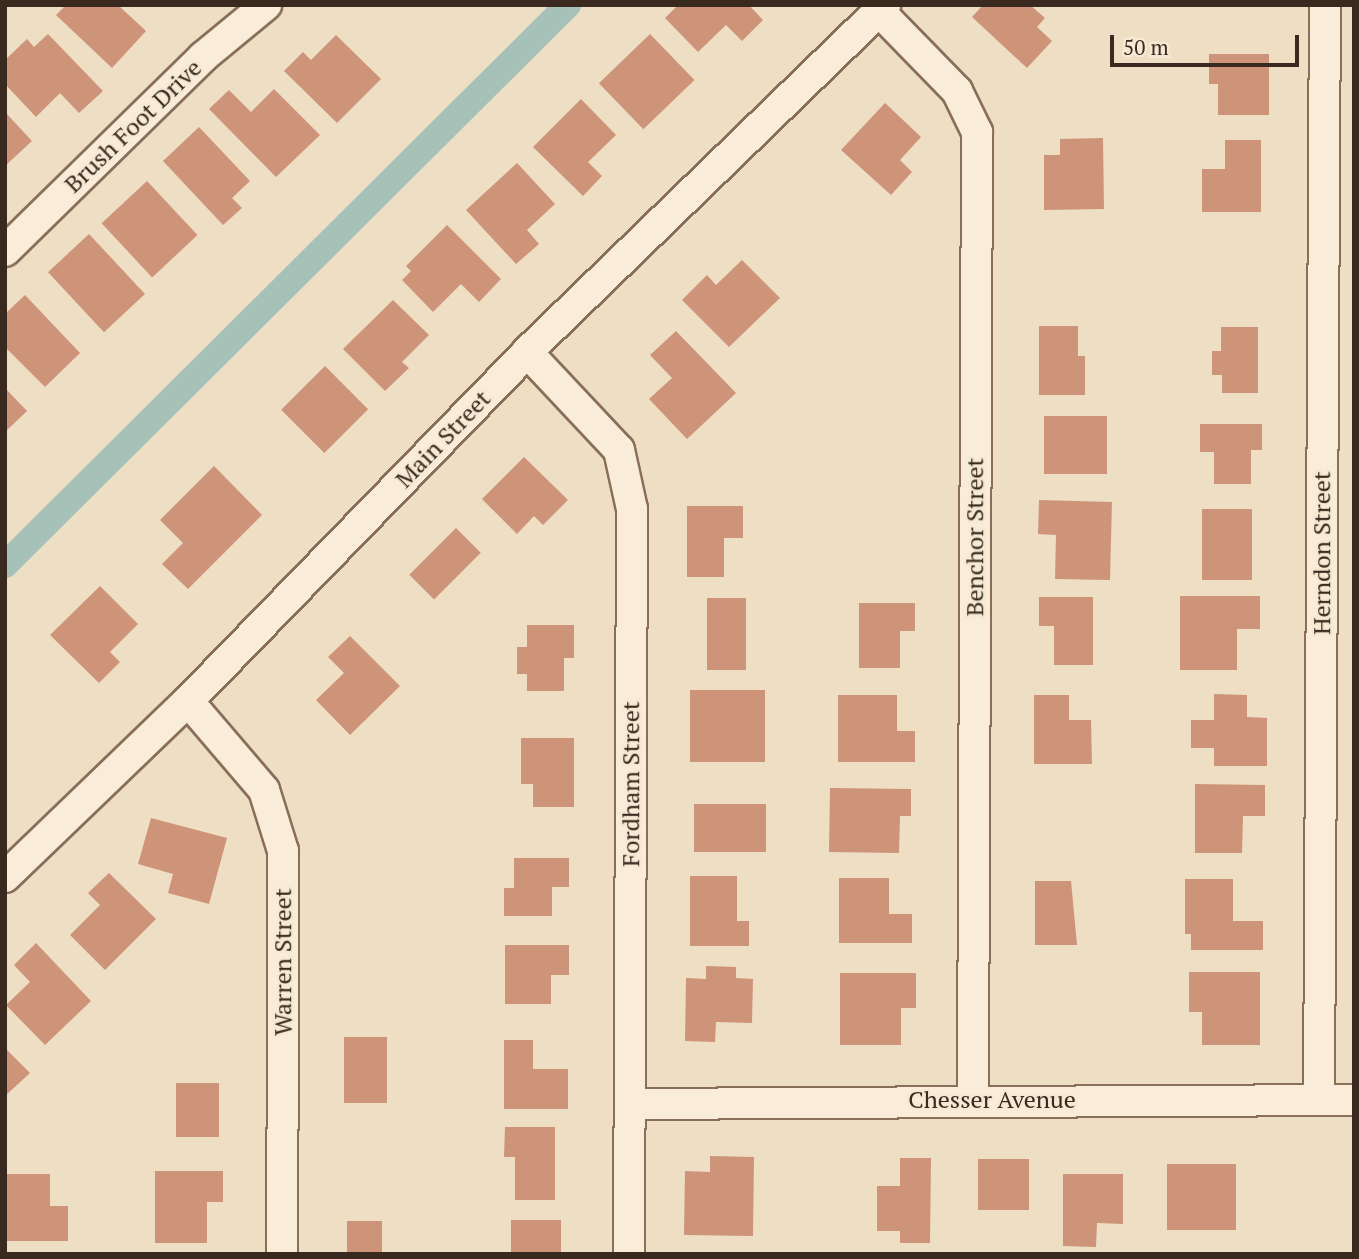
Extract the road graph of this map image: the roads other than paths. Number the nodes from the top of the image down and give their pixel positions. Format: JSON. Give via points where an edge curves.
{"nodes":[{"id":1,"x":266,"y":5,"type":"edge"},
{"id":2,"x":1325,"y":5,"type":"edge"},
{"id":3,"x":882,"y":8,"type":"edge"},
{"id":4,"x":5,"y":251,"type":"edge"},
{"id":5,"x":527,"y":352,"type":"junction"},
{"id":6,"x":188,"y":701,"type":"junction"},
{"id":7,"x":5,"y":877,"type":"edge"},
{"id":8,"x":973,"y":1099,"type":"junction"},
{"id":9,"x":1319,"y":1100,"type":"junction"},
{"id":10,"x":1354,"y":1100,"type":"edge"},
{"id":11,"x":630,"y":1104,"type":"junction"},
{"id":12,"x":282,"y":1254,"type":"edge"},
{"id":13,"x":629,"y":1254,"type":"edge"}],
"edges":[{"from":1,"to":4,"type":"street","name":"Brush Foot Drive","via":[[202,57]]},
{"from":2,"to":9,"type":"street","name":"Herndon Street"},
{"from":3,"to":5,"type":"street","name":"Main Street"},
{"from":3,"to":8,"type":"street","name":"Benchor Street","via":[[957,91],[977,132]]},
{"from":5,"to":6,"type":"street","name":"Main Street"},
{"from":5,"to":11,"type":"street","name":"Fordham Street","via":[[619,450],[632,509]]},
{"from":6,"to":7,"type":"street","name":"Main Street"},
{"from":6,"to":12,"type":"street","name":"Warren Street","via":[[264,790],[283,850]]},
{"from":8,"to":9,"type":"street","name":"Chesser Avenue"},
{"from":8,"to":11,"type":"street","name":"Chesser Avenue"},
{"from":9,"to":10,"type":"street","name":"Chesser Avenue"},
{"from":11,"to":13,"type":"street","name":"Fordham Street"}]}
